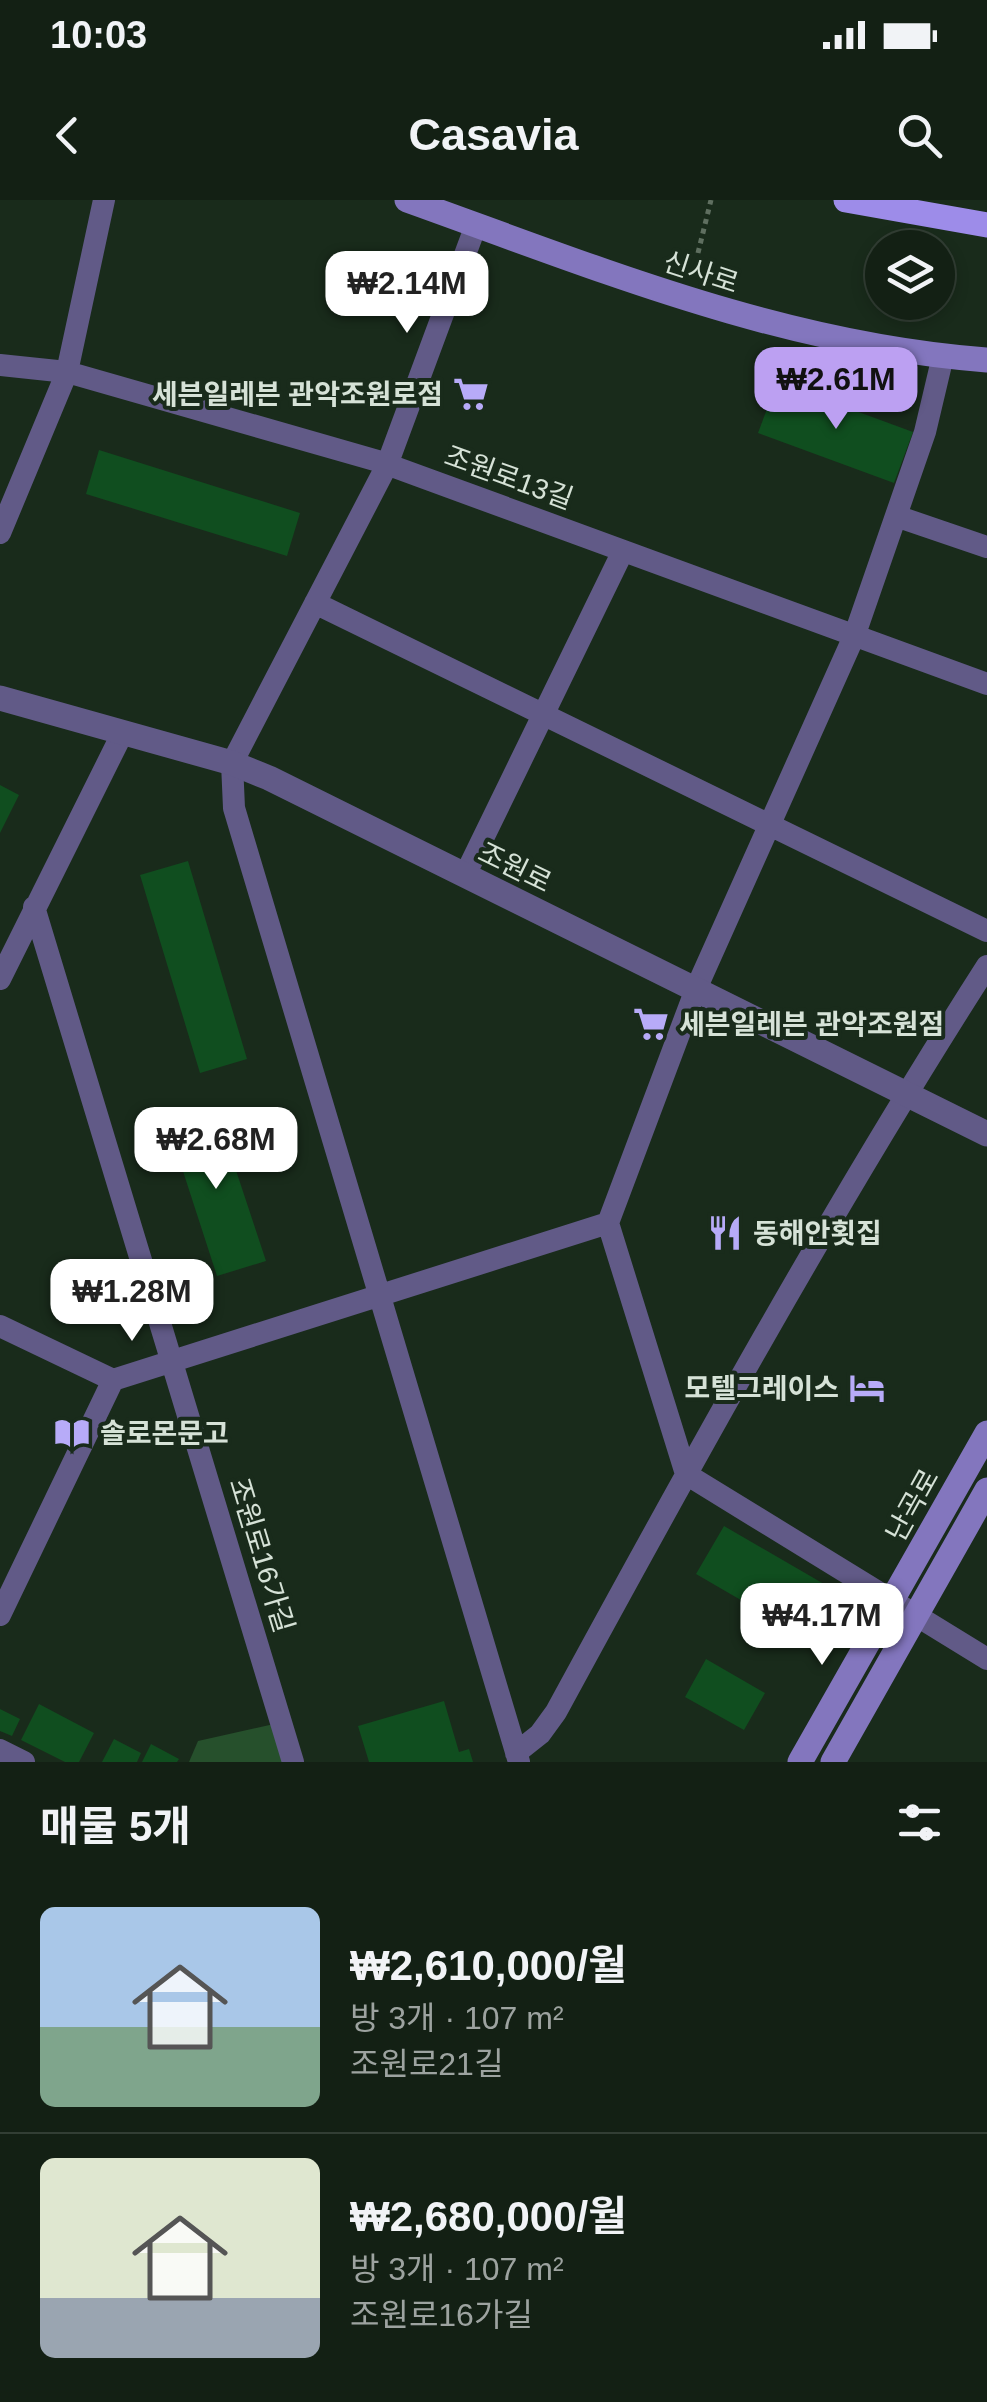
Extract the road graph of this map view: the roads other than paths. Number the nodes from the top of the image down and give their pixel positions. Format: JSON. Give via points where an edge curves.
{"nodes":[{"id":1,"x":104,"y":200,"type":"edge"},
{"id":2,"x":407,"y":200,"type":"edge"},
{"id":3,"x":846,"y":200,"type":"edge"},
{"id":4,"x":476,"y":225,"type":"junction"},
{"id":5,"x":987,"y":225,"type":"edge"},
{"id":6,"x":944,"y":356,"type":"junction"},
{"id":7,"x":987,"y":360,"type":"edge"},
{"id":8,"x":0,"y":366,"type":"edge"},
{"id":9,"x":67,"y":372,"type":"junction"},
{"id":10,"x":387,"y":465,"type":"junction"},
{"id":11,"x":896,"y":516,"type":"junction"},
{"id":12,"x":0,"y":534,"type":"edge"},
{"id":13,"x":987,"y":547,"type":"edge"},
{"id":14,"x":624,"y":551,"type":"junction"},
{"id":15,"x":315,"y":602,"type":"junction"},
{"id":16,"x":855,"y":634,"type":"junction"},
{"id":17,"x":987,"y":684,"type":"edge"},
{"id":18,"x":0,"y":698,"type":"edge"},
{"id":19,"x":545,"y":712,"type":"junction"},
{"id":20,"x":122,"y":736,"type":"junction"},
{"id":21,"x":232,"y":763,"type":"junction"},
{"id":22,"x":770,"y":823,"type":"junction"},
{"id":23,"x":470,"y":878,"type":"junction"},
{"id":24,"x":34,"y":907,"type":"junction"},
{"id":25,"x":987,"y":931,"type":"edge"},
{"id":26,"x":987,"y":966,"type":"edge"},
{"id":27,"x":0,"y":979,"type":"edge"},
{"id":28,"x":696,"y":989,"type":"junction"},
{"id":29,"x":906,"y":1092,"type":"junction"},
{"id":30,"x":987,"y":1134,"type":"edge"},
{"id":31,"x":608,"y":1224,"type":"junction"},
{"id":32,"x":379,"y":1295,"type":"junction"},
{"id":33,"x":0,"y":1326,"type":"edge"},
{"id":34,"x":170,"y":1358,"type":"junction"},
{"id":35,"x":113,"y":1380,"type":"junction"},
{"id":36,"x":987,"y":1433,"type":"edge"},
{"id":37,"x":686,"y":1474,"type":"junction"},
{"id":38,"x":987,"y":1490,"type":"edge"},
{"id":39,"x":892,"y":1601,"type":"junction"},
{"id":40,"x":0,"y":1614,"type":"edge"},
{"id":41,"x":916,"y":1616,"type":"junction"},
{"id":42,"x":987,"y":1658,"type":"edge"},
{"id":43,"x":0,"y":1750,"type":"edge"},
{"id":44,"x":517,"y":1757,"type":"edge"},
{"id":45,"x":24,"y":1762,"type":"edge"},
{"id":46,"x":293,"y":1762,"type":"edge"},
{"id":47,"x":800,"y":1762,"type":"edge"},
{"id":48,"x":833,"y":1762,"type":"edge"}],
"edges":[{"from":1,"to":9,"type":"street"},
{"from":2,"to":4,"type":"main road","name":"신사로"},
{"from":3,"to":5,"type":"main road"},
{"from":4,"to":6,"type":"main road","name":"신사로","via":[[719,311],[879,349]]},
{"from":4,"to":10,"type":"street"},
{"from":6,"to":7,"type":"main road","name":"신사로"},
{"from":6,"to":11,"type":"street"},
{"from":8,"to":9,"type":"street","name":"조원로13길"},
{"from":9,"to":10,"type":"street","name":"조원로13길"},
{"from":9,"to":12,"type":"street"},
{"from":10,"to":14,"type":"street","name":"조원로13길"},
{"from":10,"to":15,"type":"street"},
{"from":11,"to":13,"type":"street"},
{"from":11,"to":16,"type":"street"},
{"from":14,"to":16,"type":"street","name":"조원로13길"},
{"from":14,"to":19,"type":"street"},
{"from":15,"to":19,"type":"street"},
{"from":15,"to":21,"type":"street"},
{"from":16,"to":17,"type":"street","name":"조원로13길"},
{"from":16,"to":22,"type":"street"},
{"from":18,"to":20,"type":"street","name":"조원로"},
{"from":19,"to":22,"type":"street"},
{"from":19,"to":23,"type":"street","via":[[469,867]]},
{"from":20,"to":21,"type":"street","name":"조원로"},
{"from":20,"to":24,"type":"street"},
{"from":21,"to":23,"type":"street","name":"조원로"},
{"from":21,"to":32,"type":"street","via":[[234,808]]},
{"from":22,"to":25,"type":"street"},
{"from":22,"to":28,"type":"street"},
{"from":23,"to":28,"type":"street","name":"조원로"},
{"from":24,"to":27,"type":"street"},
{"from":24,"to":34,"type":"street","name":"조원로16가길"},
{"from":26,"to":29,"type":"street"},
{"from":28,"to":29,"type":"street","name":"조원로"},
{"from":28,"to":31,"type":"street"},
{"from":29,"to":30,"type":"street","name":"조원로"},
{"from":29,"to":37,"type":"street"},
{"from":31,"to":32,"type":"street"},
{"from":31,"to":37,"type":"street"},
{"from":32,"to":34,"type":"street"},
{"from":32,"to":44,"type":"street"},
{"from":33,"to":35,"type":"street"},
{"from":34,"to":35,"type":"street"},
{"from":34,"to":46,"type":"street","name":"조원로16가길"},
{"from":35,"to":40,"type":"street"},
{"from":36,"to":39,"type":"main road","name":"난곡로"},
{"from":37,"to":39,"type":"street"},
{"from":37,"to":44,"type":"street","via":[[556,1712]]},
{"from":38,"to":41,"type":"main road","name":"난곡로"},
{"from":39,"to":41,"type":"street"},
{"from":39,"to":47,"type":"main road","name":"난곡로"},
{"from":41,"to":42,"type":"street"},
{"from":41,"to":48,"type":"main road","name":"난곡로"},
{"from":43,"to":45,"type":"street"}]}
